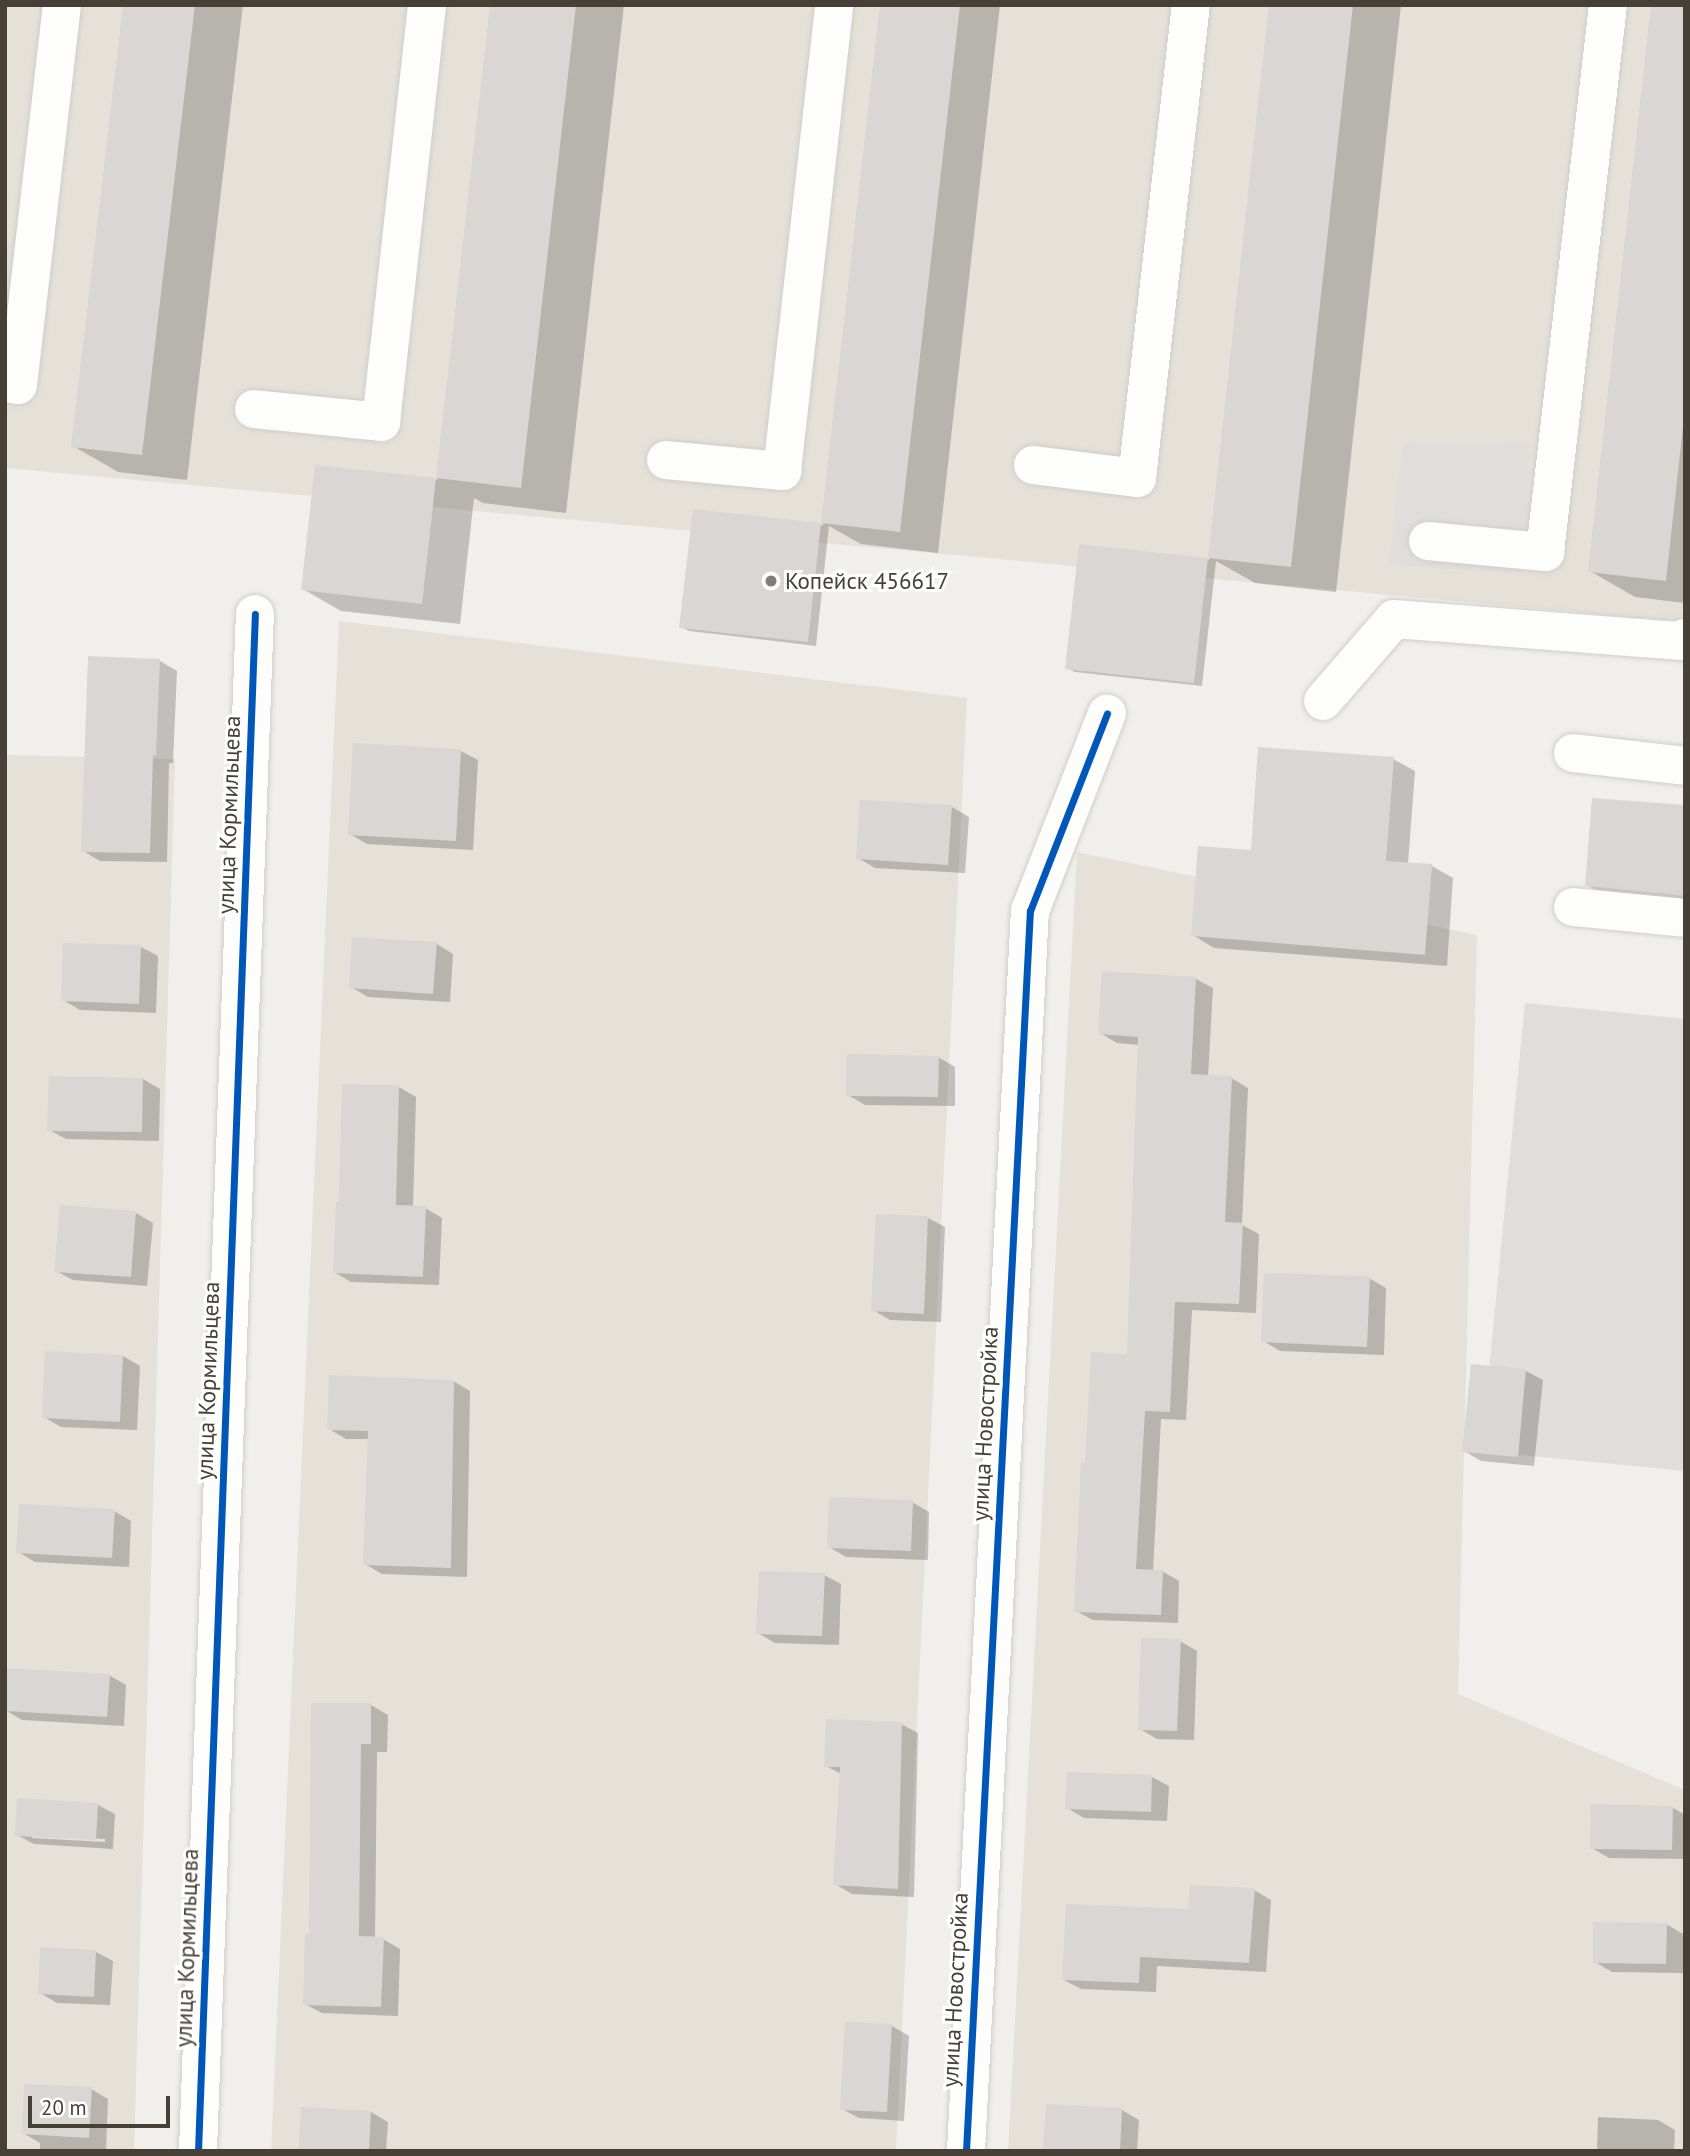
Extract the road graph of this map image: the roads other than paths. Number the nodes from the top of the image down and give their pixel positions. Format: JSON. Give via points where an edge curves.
{"nodes":[{"id":1,"x":62,"y":5,"type":"edge"},
{"id":2,"x":427,"y":5,"type":"edge"},
{"id":3,"x":834,"y":5,"type":"edge"},
{"id":4,"x":1191,"y":5,"type":"edge"},
{"id":5,"x":1608,"y":5,"type":"edge"},
{"id":6,"x":5,"y":383,"type":"edge"},
{"id":7,"x":254,"y":409,"type":"dead end"},
{"id":8,"x":666,"y":460,"type":"dead end"},
{"id":9,"x":1033,"y":465,"type":"dead end"},
{"id":10,"x":1428,"y":541,"type":"dead end"},
{"id":11,"x":256,"y":614,"type":"dead end"},
{"id":12,"x":1685,"y":638,"type":"edge"},
{"id":13,"x":1323,"y":701,"type":"dead end"},
{"id":14,"x":1107,"y":714,"type":"dead end"},
{"id":15,"x":1573,"y":753,"type":"dead end"},
{"id":16,"x":1685,"y":766,"type":"edge"},
{"id":17,"x":1573,"y":907,"type":"dead end"},
{"id":18,"x":1685,"y":918,"type":"edge"},
{"id":19,"x":198,"y":2151,"type":"edge"},
{"id":20,"x":966,"y":2151,"type":"edge"}],
"edges":[{"from":1,"to":6,"type":"street","via":[[18,385]]},
{"from":2,"to":7,"type":"street","via":[[381,422]]},
{"from":3,"to":8,"type":"street","via":[[782,471]]},
{"from":4,"to":9,"type":"street","via":[[1137,478]]},
{"from":5,"to":10,"type":"street","via":[[1545,552]]},
{"from":11,"to":19,"type":"street","name":"улица Кормильцева"},
{"from":12,"to":13,"type":"street","via":[[1394,619]]},
{"from":14,"to":20,"type":"street","name":"улица Новостройка","via":[[1030,911]]},
{"from":15,"to":16,"type":"street"},
{"from":17,"to":18,"type":"street"}]}
